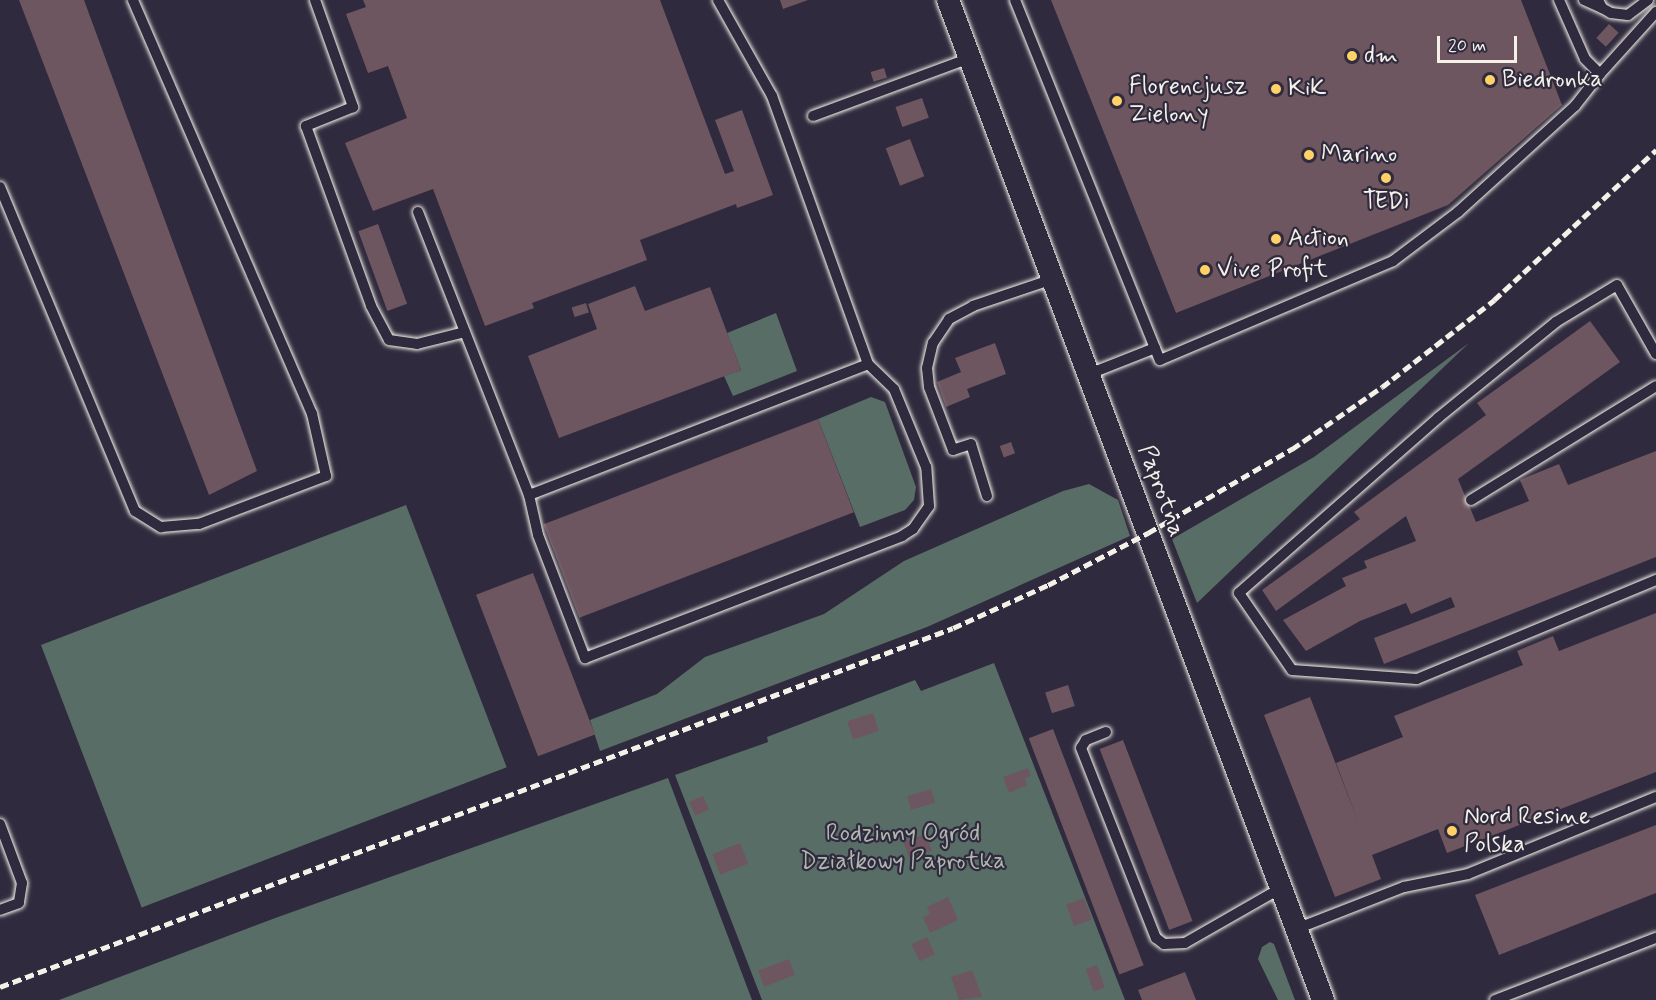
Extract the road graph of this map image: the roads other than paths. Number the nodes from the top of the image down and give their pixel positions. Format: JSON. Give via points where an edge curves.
{"nodes":[{"id":1,"x":133,"y":0,"type":"edge"},
{"id":2,"x":315,"y":0,"type":"edge"},
{"id":3,"x":718,"y":0,"type":"edge"},
{"id":4,"x":948,"y":0,"type":"edge"},
{"id":5,"x":1015,"y":0,"type":"edge"},
{"id":6,"x":1559,"y":0,"type":"edge"},
{"id":7,"x":1584,"y":0,"type":"edge"},
{"id":8,"x":1648,"y":0,"type":"edge"},
{"id":9,"x":1600,"y":4,"type":"edge"},
{"id":10,"x":1656,"y":12,"type":"edge"},
{"id":11,"x":970,"y":58,"type":"junction"},
{"id":12,"x":1600,"y":74,"type":"junction"},
{"id":13,"x":813,"y":116,"type":"dead end"},
{"id":14,"x":0,"y":187,"type":"edge"},
{"id":15,"x":418,"y":212,"type":"dead end"},
{"id":16,"x":1053,"y":279,"type":"junction"},
{"id":17,"x":465,"y":332,"type":"junction"},
{"id":18,"x":1155,"y":348,"type":"junction"},
{"id":19,"x":1656,"y":354,"type":"edge"},
{"id":20,"x":868,"y":364,"type":"junction"},
{"id":21,"x":1089,"y":374,"type":"junction"},
{"id":22,"x":1656,"y":386,"type":"edge"},
{"id":23,"x":530,"y":495,"type":"junction"},
{"id":24,"x":987,"y":496,"type":"dead end"},
{"id":25,"x":1471,"y":500,"type":"dead end"},
{"id":26,"x":1656,"y":580,"type":"edge"},
{"id":27,"x":1106,"y":732,"type":"dead end"},
{"id":28,"x":1656,"y":797,"type":"edge"},
{"id":29,"x":0,"y":824,"type":"edge"},
{"id":30,"x":1281,"y":888,"type":"junction"},
{"id":31,"x":0,"y":910,"type":"edge"},
{"id":32,"x":1296,"y":929,"type":"junction"},
{"id":33,"x":1656,"y":938,"type":"edge"},
{"id":34,"x":1323,"y":1000,"type":"edge"},
{"id":35,"x":1495,"y":1000,"type":"edge"}],
"edges":[{"from":1,"to":14,"type":"lane","via":[[312,414],[326,476],[199,524],[160,527],[135,511]]},
{"from":2,"to":17,"type":"lane","via":[[353,107],[306,126],[371,306],[389,340],[417,344]]},
{"from":3,"to":20,"type":"lane","via":[[771,96]]},
{"from":4,"to":11,"type":"street","name":"Paprotna"},
{"from":5,"to":18,"type":"lane"},
{"from":6,"to":12,"type":"lane","via":[[1585,59]]},
{"from":7,"to":9,"type":"lane"},
{"from":8,"to":9,"type":"lane","via":[[1628,15]]},
{"from":10,"to":12,"type":"lane"},
{"from":11,"to":13,"type":"lane"},
{"from":11,"to":16,"type":"street","name":"Paprotna"},
{"from":12,"to":18,"type":"lane","via":[[1575,106],[1458,212],[1393,261],[1160,360]]},
{"from":15,"to":17,"type":"lane"},
{"from":16,"to":21,"type":"street","name":"Paprotna"},
{"from":16,"to":24,"type":"lane","via":[[974,306],[950,319],[933,343],[927,368],[929,387],[953,450],[970,444]]},
{"from":17,"to":23,"type":"lane"},
{"from":18,"to":21,"type":"lane"},
{"from":19,"to":26,"type":"lane","via":[[1617,285],[1556,322],[1438,418],[1239,593],[1292,670],[1417,679]]},
{"from":20,"to":23,"type":"lane"},
{"from":20,"to":23,"type":"lane","via":[[894,388],[931,489],[929,506],[913,529],[875,548],[585,658],[538,535]]},
{"from":21,"to":30,"type":"street","name":"Paprotna"},
{"from":22,"to":25,"type":"lane"},
{"from":27,"to":30,"type":"lane","via":[[1086,740],[1081,748],[1156,938],[1164,944],[1185,943]]},
{"from":28,"to":32,"type":"lane","via":[[1468,874],[1404,886]]},
{"from":29,"to":31,"type":"lane","via":[[22,883],[19,903]]},
{"from":30,"to":32,"type":"street","name":"Paprotna"},
{"from":32,"to":34,"type":"street","name":"Paprotna"},
{"from":33,"to":35,"type":"lane"}]}
